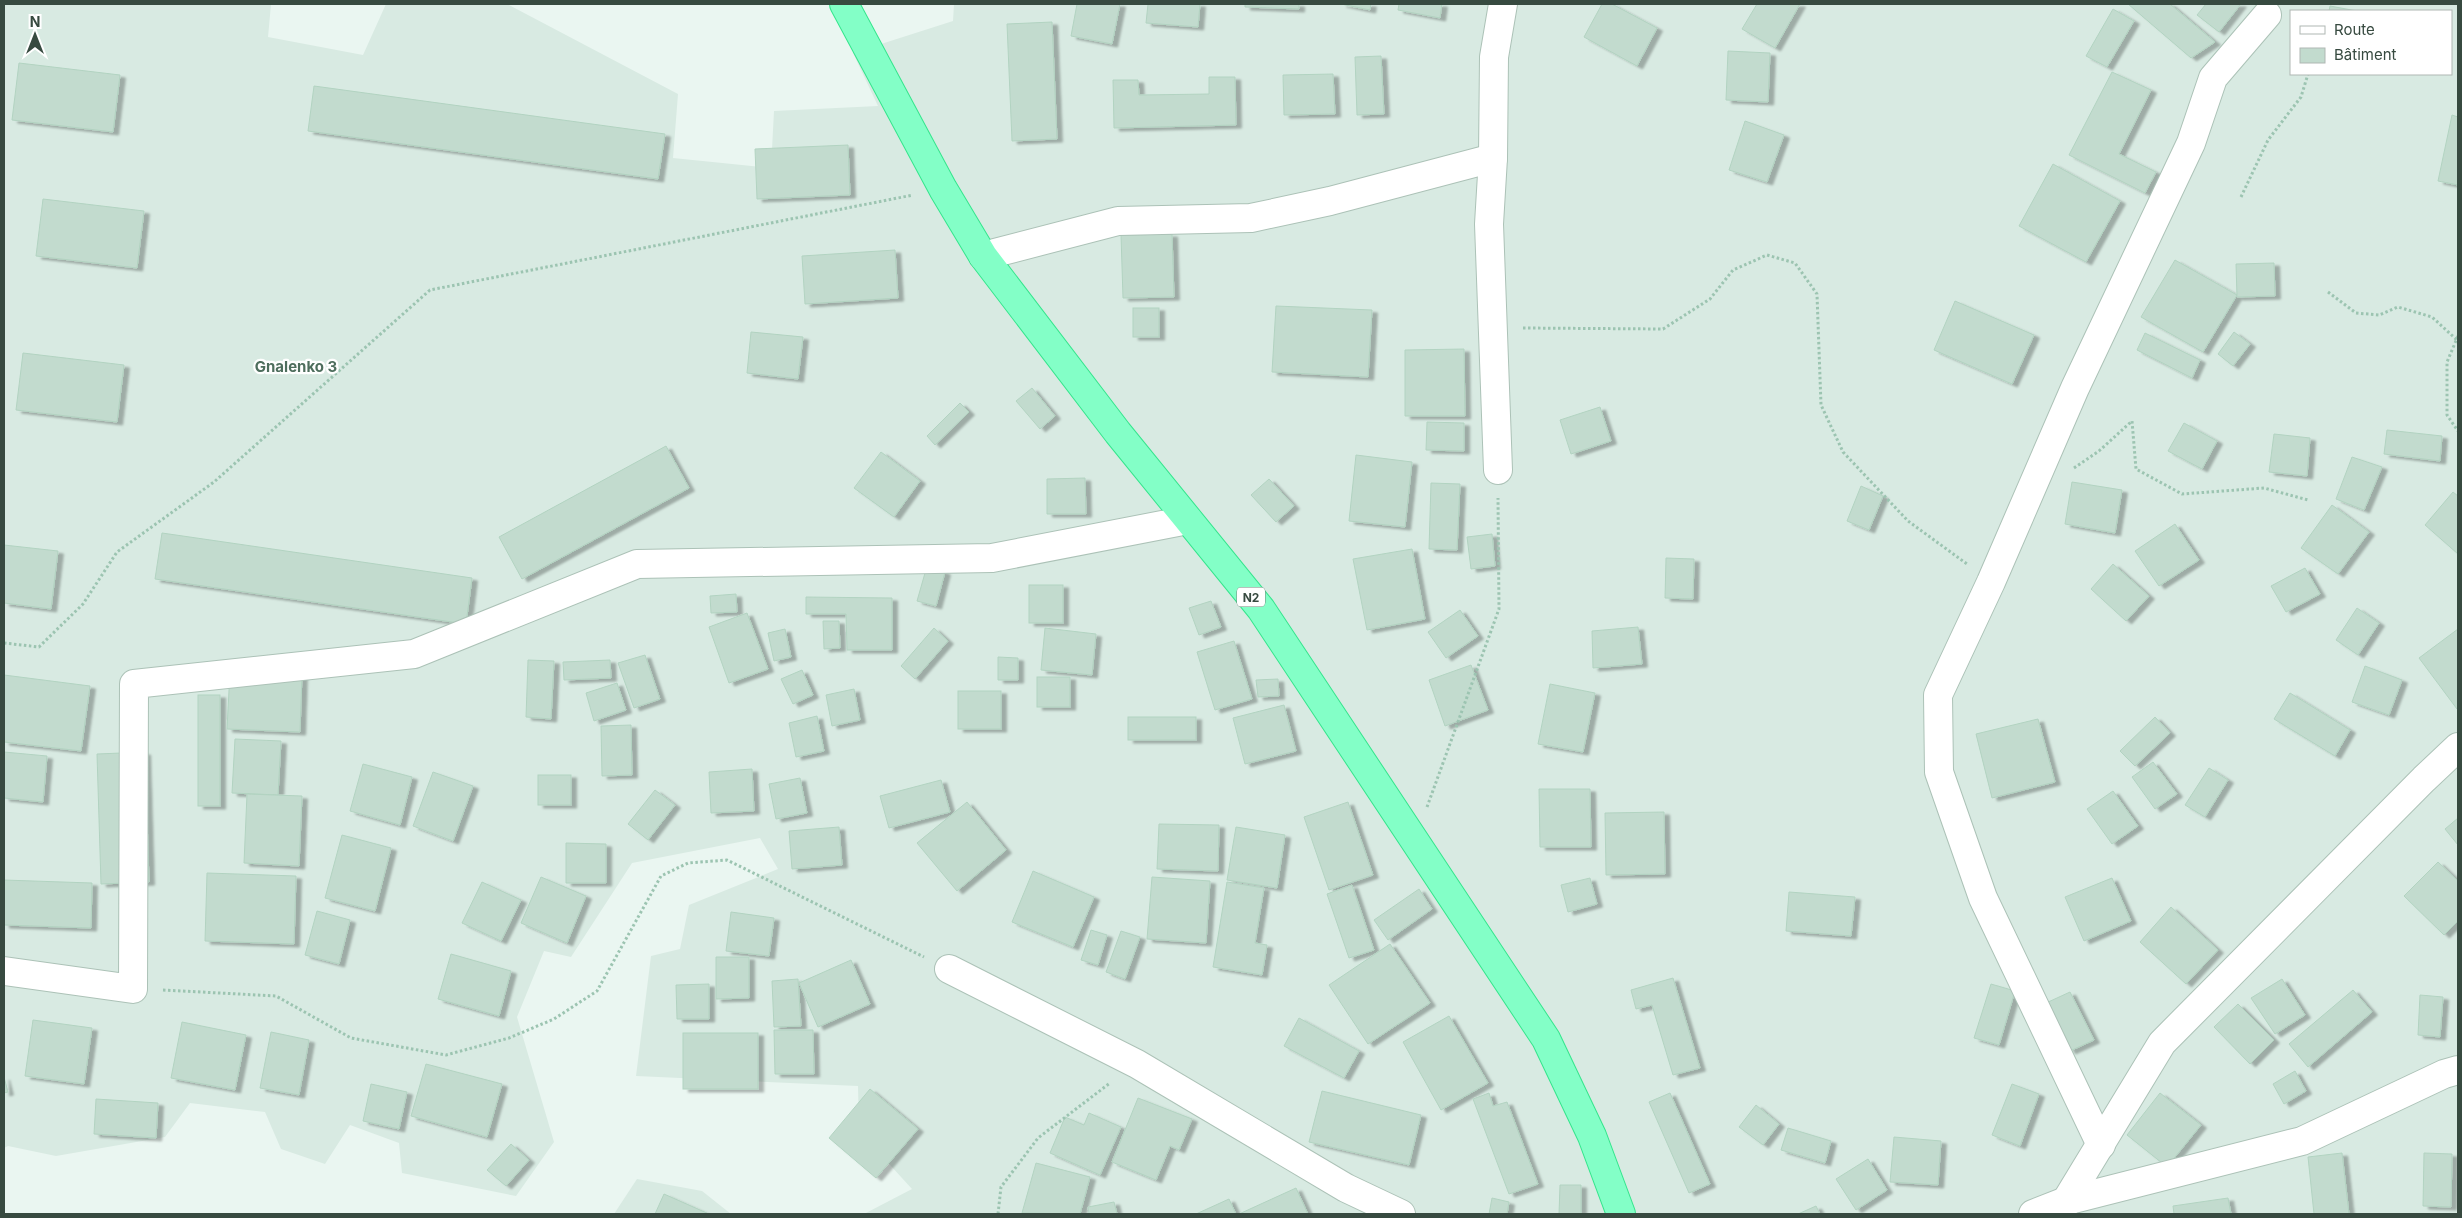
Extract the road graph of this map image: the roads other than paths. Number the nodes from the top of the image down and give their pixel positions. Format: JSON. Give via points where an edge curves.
{"nodes":[{"id":1,"x":844,"y":4,"type":"edge"},
{"id":2,"x":1503,"y":4,"type":"edge"},
{"id":3,"x":2267,"y":15,"type":"dead end"},
{"id":4,"x":1493,"y":158,"type":"junction"},
{"id":5,"x":983,"y":256,"type":"junction"},
{"id":6,"x":1498,"y":470,"type":"road end"},
{"id":7,"x":1188,"y":520,"type":"junction"},
{"id":8,"x":2458,"y":747,"type":"edge"},
{"id":9,"x":949,"y":969,"type":"road end"},
{"id":10,"x":4,"y":971,"type":"edge"},
{"id":11,"x":2458,"y":1070,"type":"edge"},
{"id":12,"x":2101,"y":1145,"type":"junction"},
{"id":13,"x":2064,"y":1208,"type":"edge"},
{"id":14,"x":1401,"y":1214,"type":"edge"},
{"id":15,"x":1621,"y":1214,"type":"edge"},
{"id":16,"x":2033,"y":1214,"type":"edge"}],
"edges":[{"from":1,"to":5,"type":"highway","number":"N2"},
{"from":2,"to":4,"type":"street","via":[[1494,57]]},
{"from":3,"to":12,"type":"street","via":[[2212,78],[2191,143],[2075,388],[1938,695],[1939,772],[1983,898]]},
{"from":4,"to":5,"type":"street","via":[[1330,202],[1251,218],[1118,220]]},
{"from":4,"to":6,"type":"street","via":[[1489,224]]},
{"from":5,"to":7,"type":"highway","number":"N2"},
{"from":7,"to":10,"type":"street","via":[[992,558],[637,564],[414,654],[134,684],[133,989]]},
{"from":7,"to":15,"type":"highway","number":"N2","via":[[1261,609],[1546,1039],[1592,1136]]},
{"from":8,"to":12,"type":"street","via":[[2162,1044]]},
{"from":9,"to":14,"type":"street","via":[[1137,1064],[1346,1188]]},
{"from":11,"to":13,"type":"street","via":[[2302,1141]]},
{"from":12,"to":13,"type":"street"},
{"from":13,"to":16,"type":"street"}]}
